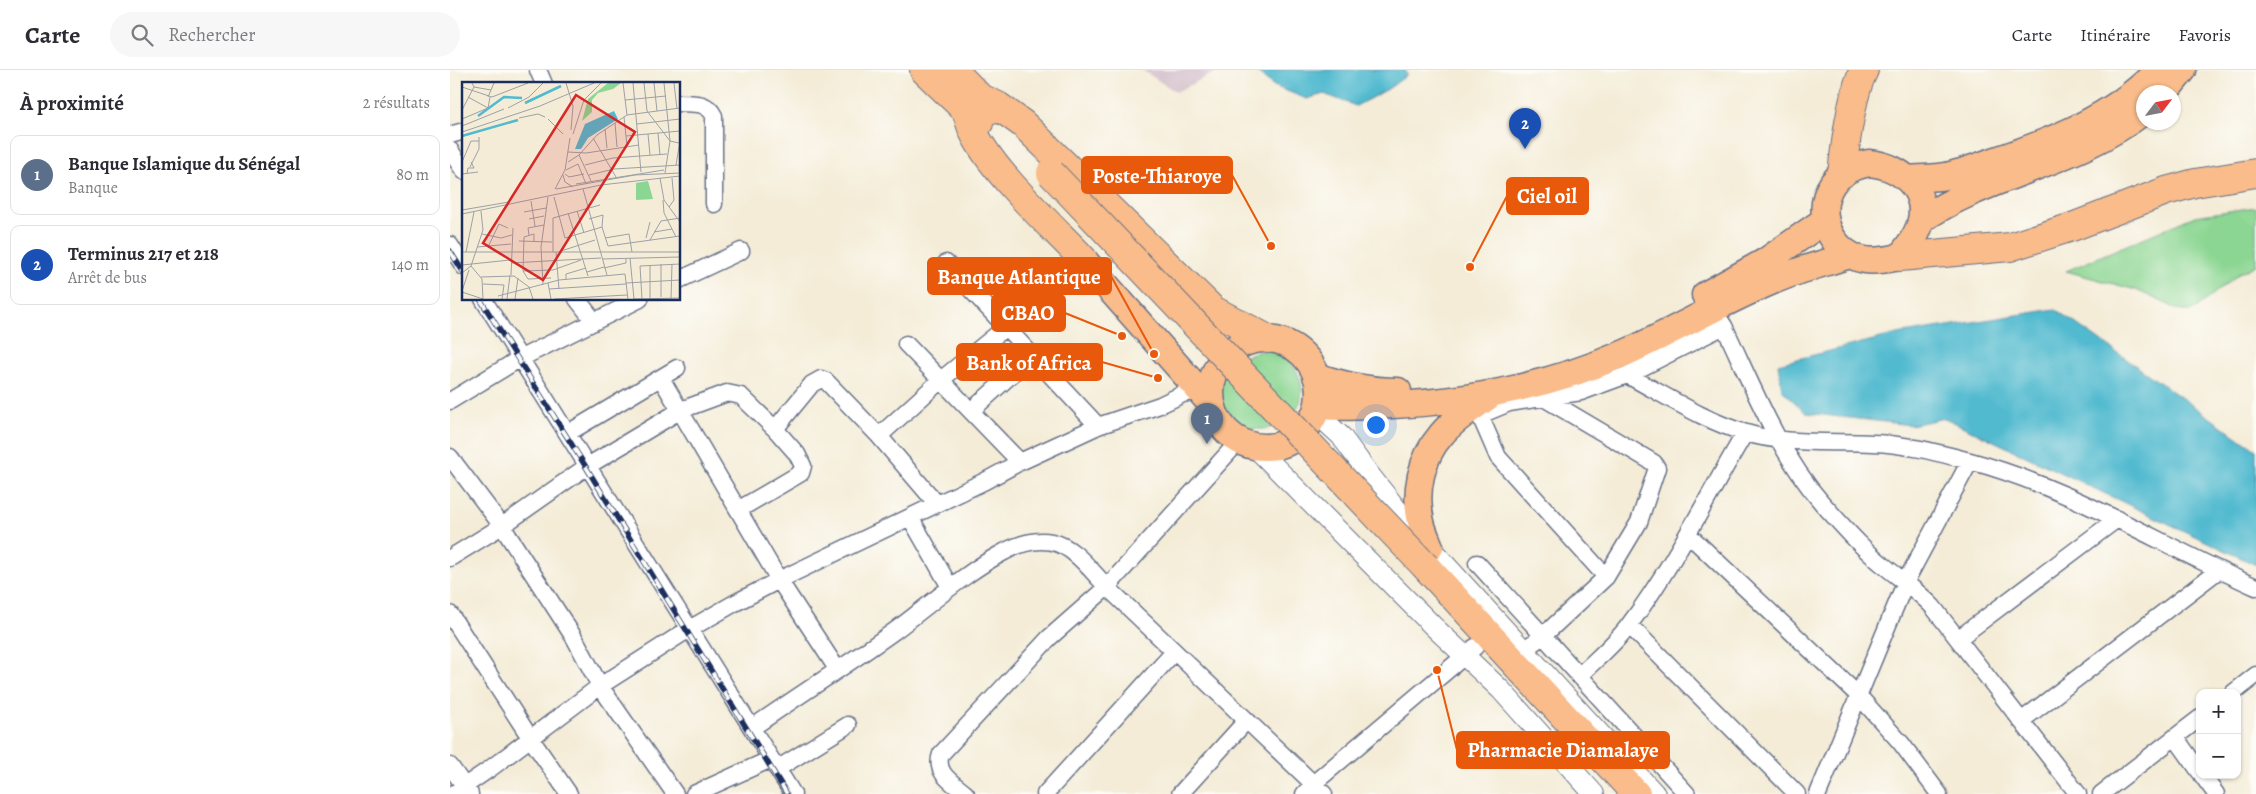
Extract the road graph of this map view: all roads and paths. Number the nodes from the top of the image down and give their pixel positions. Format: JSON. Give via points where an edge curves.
{"nodes":[{"id":1,"x":538,"y":70,"type":"edge"},
{"id":2,"x":924,"y":70,"type":"edge"},
{"id":3,"x":953,"y":70,"type":"edge"},
{"id":4,"x":1864,"y":70,"type":"edge"},
{"id":5,"x":2158,"y":70,"type":"edge"},
{"id":6,"x":2184,"y":70,"type":"edge"},
{"id":7,"x":543,"y":82,"type":"edge"},
{"id":8,"x":2170,"y":85,"type":"edge"},
{"id":9,"x":680,"y":103,"type":"edge"},
{"id":10,"x":973,"y":104,"type":"junction"},
{"id":11,"x":2136,"y":116,"type":"edge"},
{"id":12,"x":450,"y":150,"type":"edge"},
{"id":13,"x":462,"y":168,"type":"edge"},
{"id":14,"x":1842,"y":174,"type":"junction"},
{"id":15,"x":2256,"y":174,"type":"edge"},
{"id":16,"x":1908,"y":179,"type":"junction"},
{"id":17,"x":714,"y":204,"type":"dead end"},
{"id":18,"x":1825,"y":220,"type":"junction"},
{"id":19,"x":1921,"y":220,"type":"junction"},
{"id":20,"x":450,"y":246,"type":"edge"},
{"id":21,"x":741,"y":251,"type":"dead end"},
{"id":22,"x":1850,"y":256,"type":"junction"},
{"id":23,"x":1900,"y":257,"type":"junction"},
{"id":24,"x":1083,"y":259,"type":"junction"},
{"id":25,"x":946,"y":263,"type":"dead end"},
{"id":26,"x":462,"y":264,"type":"edge"},
{"id":27,"x":680,"y":280,"type":"edge"},
{"id":28,"x":485,"y":300,"type":"edge"},
{"id":29,"x":578,"y":300,"type":"edge"},
{"id":30,"x":638,"y":300,"type":"edge"},
{"id":31,"x":1719,"y":318,"type":"junction"},
{"id":32,"x":594,"y":321,"type":"junction"},
{"id":33,"x":1006,"y":328,"type":"junction"},
{"id":34,"x":1268,"y":339,"type":"junction"},
{"id":35,"x":906,"y":344,"type":"dead end"},
{"id":36,"x":1032,"y":356,"type":"junction"},
{"id":37,"x":522,"y":358,"type":"junction"},
{"id":38,"x":677,"y":368,"type":"dead end"},
{"id":39,"x":1627,"y":375,"type":"junction"},
{"id":40,"x":1316,"y":376,"type":"junction"},
{"id":41,"x":661,"y":378,"type":"junction"},
{"id":42,"x":942,"y":379,"type":"junction"},
{"id":43,"x":1208,"y":394,"type":"junction"},
{"id":44,"x":1491,"y":394,"type":"junction"},
{"id":45,"x":1544,"y":398,"type":"junction"},
{"id":46,"x":450,"y":401,"type":"edge"},
{"id":47,"x":1317,"y":409,"type":"junction"},
{"id":48,"x":681,"y":410,"type":"junction"},
{"id":49,"x":971,"y":410,"type":"junction"},
{"id":50,"x":1098,"y":426,"type":"junction"},
{"id":51,"x":775,"y":429,"type":"junction"},
{"id":52,"x":568,"y":433,"type":"junction"},
{"id":53,"x":1745,"y":433,"type":"junction"},
{"id":54,"x":879,"y":436,"type":"junction"},
{"id":55,"x":1778,"y":439,"type":"junction"},
{"id":56,"x":1246,"y":444,"type":"junction"},
{"id":57,"x":450,"y":457,"type":"edge"},
{"id":58,"x":1970,"y":461,"type":"junction"},
{"id":59,"x":1020,"y":462,"type":"junction"},
{"id":60,"x":589,"y":466,"type":"junction"},
{"id":61,"x":937,"y":504,"type":"junction"},
{"id":62,"x":738,"y":510,"type":"junction"},
{"id":63,"x":910,"y":517,"type":"junction"},
{"id":64,"x":2117,"y":519,"type":"junction"},
{"id":65,"x":502,"y":526,"type":"junction"},
{"id":66,"x":1689,"y":535,"type":"junction"},
{"id":67,"x":450,"y":558,"type":"edge"},
{"id":68,"x":1477,"y":563,"type":"dead end"},
{"id":69,"x":1423,"y":564,"type":"junction"},
{"id":70,"x":2219,"y":570,"type":"junction"},
{"id":71,"x":1606,"y":577,"type":"junction"},
{"id":72,"x":779,"y":580,"type":"junction"},
{"id":73,"x":1906,"y":581,"type":"junction"},
{"id":74,"x":950,"y":587,"type":"junction"},
{"id":75,"x":1107,"y":587,"type":"junction"},
{"id":76,"x":2256,"y":587,"type":"edge"},
{"id":77,"x":450,"y":614,"type":"edge"},
{"id":78,"x":1629,"y":625,"type":"junction"},
{"id":79,"x":690,"y":628,"type":"junction"},
{"id":80,"x":1543,"y":636,"type":"junction"},
{"id":81,"x":1958,"y":638,"type":"junction"},
{"id":82,"x":1481,"y":640,"type":"junction"},
{"id":83,"x":1523,"y":650,"type":"junction"},
{"id":84,"x":1174,"y":652,"type":"junction"},
{"id":85,"x":837,"y":669,"type":"junction"},
{"id":86,"x":2256,"y":675,"type":"edge"},
{"id":87,"x":1579,"y":676,"type":"junction"},
{"id":88,"x":600,"y":686,"type":"junction"},
{"id":89,"x":2238,"y":689,"type":"edge"},
{"id":90,"x":1858,"y":694,"type":"junction"},
{"id":91,"x":1246,"y":720,"type":"junction"},
{"id":92,"x":2021,"y":721,"type":"junction"},
{"id":93,"x":2196,"y":721,"type":"edge"},
{"id":94,"x":848,"y":725,"type":"dead end"},
{"id":95,"x":752,"y":728,"type":"junction"},
{"id":96,"x":2174,"y":737,"type":"junction"},
{"id":97,"x":531,"y":739,"type":"junction"},
{"id":98,"x":450,"y":766,"type":"edge"},
{"id":99,"x":2196,"y":767,"type":"edge"},
{"id":100,"x":776,"y":768,"type":"junction"},
{"id":101,"x":2205,"y":779,"type":"edge"},
{"id":102,"x":1314,"y":791,"type":"edge"},
{"id":103,"x":463,"y":792,"type":"edge"},
{"id":104,"x":569,"y":794,"type":"edge"},
{"id":105,"x":676,"y":794,"type":"edge"},
{"id":106,"x":694,"y":794,"type":"edge"},
{"id":107,"x":793,"y":794,"type":"edge"},
{"id":108,"x":804,"y":794,"type":"edge"},
{"id":109,"x":966,"y":794,"type":"edge"},
{"id":110,"x":1045,"y":794,"type":"edge"},
{"id":111,"x":1180,"y":794,"type":"edge"},
{"id":112,"x":1594,"y":794,"type":"edge"},
{"id":113,"x":1613,"y":794,"type":"edge"},
{"id":114,"x":1636,"y":794,"type":"edge"},
{"id":115,"x":1655,"y":794,"type":"edge"},
{"id":116,"x":1687,"y":794,"type":"edge"},
{"id":117,"x":1797,"y":794,"type":"edge"},
{"id":118,"x":1818,"y":794,"type":"edge"},
{"id":119,"x":1939,"y":794,"type":"edge"},
{"id":120,"x":2078,"y":794,"type":"edge"},
{"id":121,"x":2101,"y":794,"type":"edge"},
{"id":122,"x":2216,"y":794,"type":"edge"}],
"edges":[{"from":1,"to":7,"type":"street"},
{"from":2,"to":10,"type":"highway"},
{"from":3,"to":10,"type":"highway"},
{"from":4,"to":14,"type":"highway","via":[[1851,118]]},
{"from":5,"to":16,"type":"main road","via":[[2146,83],[2088,124],[1961,172]]},
{"from":6,"to":8,"type":"main road"},
{"from":9,"to":17,"type":"street","via":[[703,104],[714,116]]},
{"from":10,"to":24,"type":"highway","via":[[974,134],[985,151]]},
{"from":10,"to":34,"type":"highway","via":[[998,106],[1023,124],[1213,310]]},
{"from":10,"to":69,"type":"highway","bridge":true},
{"from":11,"to":19,"type":"main road","via":[[2061,158],[1956,198]]},
{"from":12,"to":13,"type":"street"},
{"from":14,"to":16,"type":"main road","via":[[1854,166],[1883,164]]},
{"from":14,"to":18,"type":"main road","via":[[1831,187],[1825,203]]},
{"from":15,"to":23,"type":"highway","via":[[2166,191],[2010,247]]},
{"from":16,"to":19,"type":"main road","via":[[1921,205]]},
{"from":18,"to":22,"type":"main road","via":[[1833,241]]},
{"from":18,"to":40,"type":"main road","via":[[1766,261],[1680,309],[1634,331],[1557,360],[1497,377],[1403,392],[1380,391]]},
{"from":19,"to":23,"type":"main road","via":[[1913,240]]},
{"from":20,"to":26,"type":"street"},
{"from":21,"to":27,"type":"street"},
{"from":22,"to":23,"type":"main road","via":[[1866,261]]},
{"from":22,"to":31,"type":"main road","via":[[1785,276]]},
{"from":24,"to":33,"type":"street"},
{"from":24,"to":43,"type":"main road"},
{"from":25,"to":33,"type":"street"},
{"from":28,"to":37,"type":"street"},
{"from":29,"to":32,"type":"street"},
{"from":30,"to":32,"type":"street"},
{"from":31,"to":39,"type":"street"},
{"from":31,"to":44,"type":"main road","via":[[1656,338],[1592,366],[1538,384]]},
{"from":31,"to":55,"type":"street"},
{"from":32,"to":37,"type":"street"},
{"from":33,"to":36,"type":"street"},
{"from":33,"to":42,"type":"street"},
{"from":34,"to":40,"type":"main road","via":[[1289,345],[1302,354]]},
{"from":34,"to":43,"type":"main road","via":[[1234,349],[1218,367]]},
{"from":35,"to":42,"type":"street"},
{"from":36,"to":49,"type":"street"},
{"from":36,"to":50,"type":"street"},
{"from":37,"to":46,"type":"street"},
{"from":37,"to":52,"type":"street"},
{"from":38,"to":41,"type":"street"},
{"from":39,"to":45,"type":"street","via":[[1581,392]]},
{"from":39,"to":53,"type":"street"},
{"from":40,"to":47,"type":"main road","via":[[1319,391]]},
{"from":41,"to":48,"type":"street"},
{"from":41,"to":52,"type":"street"},
{"from":42,"to":49,"type":"street"},
{"from":42,"to":54,"type":"street"},
{"from":43,"to":50,"type":"street","via":[[1183,394]]},
{"from":43,"to":56,"type":"main road","via":[[1227,432]]},
{"from":44,"to":47,"type":"main road","via":[[1430,403]]},
{"from":44,"to":69,"type":"main road","via":[[1441,434],[1429,452],[1417,496]]},
{"from":45,"to":71,"type":"street","via":[[1654,463],[1657,468],[1639,522]]},
{"from":45,"to":71,"type":"street","via":[[1520,401],[1485,412],[1481,418],[1483,426],[1498,457]]},
{"from":47,"to":56,"type":"main road","via":[[1308,427],[1284,444],[1269,448]]},
{"from":47,"to":69,"type":"street","via":[[1383,493]]},
{"from":48,"to":51,"type":"street","via":[[727,393],[741,396]]},
{"from":48,"to":60,"type":"street"},
{"from":48,"to":62,"type":"street"},
{"from":49,"to":59,"type":"street"},
{"from":50,"to":59,"type":"street"},
{"from":51,"to":54,"type":"street","via":[[812,384],[821,379]]},
{"from":51,"to":62,"type":"street","via":[[804,466],[800,473]]},
{"from":52,"to":60,"type":"street"},
{"from":53,"to":55,"type":"street"},
{"from":53,"to":66,"type":"street"},
{"from":54,"to":61,"type":"street"},
{"from":55,"to":58,"type":"street","via":[[1876,443]]},
{"from":55,"to":73,"type":"street","via":[[1822,502],[1870,553]]},
{"from":56,"to":75,"type":"street"},
{"from":56,"to":82,"type":"street"},
{"from":57,"to":65,"type":"street"},
{"from":58,"to":64,"type":"street","via":[[2022,477]]},
{"from":58,"to":73,"type":"street"},
{"from":59,"to":61,"type":"street"},
{"from":60,"to":65,"type":"street"},
{"from":60,"to":79,"type":"street"},
{"from":61,"to":63,"type":"street"},
{"from":62,"to":72,"type":"street"},
{"from":63,"to":72,"type":"street"},
{"from":63,"to":74,"type":"street"},
{"from":64,"to":70,"type":"street"},
{"from":64,"to":81,"type":"street"},
{"from":65,"to":67,"type":"street"},
{"from":65,"to":88,"type":"street","via":[[575,639]]},
{"from":66,"to":78,"type":"street"},
{"from":66,"to":90,"type":"street"},
{"from":68,"to":80,"type":"street"},
{"from":69,"to":82,"type":"highway"},
{"from":70,"to":76,"type":"street"},
{"from":70,"to":92,"type":"street"},
{"from":71,"to":80,"type":"street"},
{"from":72,"to":79,"type":"street"},
{"from":72,"to":85,"type":"street"},
{"from":73,"to":81,"type":"street"},
{"from":73,"to":90,"type":"street"},
{"from":74,"to":75,"type":"street","via":[[1005,551],[1035,542],[1064,546]]},
{"from":74,"to":85,"type":"street","via":[[893,632]]},
{"from":75,"to":84,"type":"street"},
{"from":75,"to":109,"type":"street","via":[[1049,638],[941,754],[939,768]]},
{"from":77,"to":97,"type":"street"},
{"from":78,"to":87,"type":"street"},
{"from":78,"to":117,"type":"street"},
{"from":79,"to":88,"type":"street"},
{"from":79,"to":95,"type":"street"},
{"from":80,"to":83,"type":"street"},
{"from":80,"to":87,"type":"street"},
{"from":81,"to":92,"type":"street"},
{"from":82,"to":83,"type":"street"},
{"from":82,"to":102,"type":"street"},
{"from":82,"to":112,"type":"street","via":[[1500,690]]},
{"from":82,"to":113,"type":"highway"},
{"from":82,"to":114,"type":"highway"},
{"from":83,"to":115,"type":"street"},
{"from":84,"to":91,"type":"street"},
{"from":84,"to":110,"type":"street"},
{"from":85,"to":95,"type":"street"},
{"from":86,"to":89,"type":"street"},
{"from":87,"to":116,"type":"street"},
{"from":88,"to":97,"type":"street"},
{"from":88,"to":105,"type":"street"},
{"from":90,"to":118,"type":"street"},
{"from":90,"to":119,"type":"street","via":[[1901,742]]},
{"from":91,"to":102,"type":"street"},
{"from":91,"to":111,"type":"street"},
{"from":92,"to":120,"type":"street"},
{"from":93,"to":96,"type":"street"},
{"from":94,"to":100,"type":"street"},
{"from":95,"to":100,"type":"street"},
{"from":96,"to":99,"type":"street"},
{"from":96,"to":121,"type":"street"},
{"from":97,"to":103,"type":"street"},
{"from":97,"to":104,"type":"street"},
{"from":98,"to":103,"type":"street"},
{"from":100,"to":106,"type":"street"},
{"from":100,"to":107,"type":"street"},
{"from":100,"to":108,"type":"street"},
{"from":101,"to":122,"type":"street"}]}
